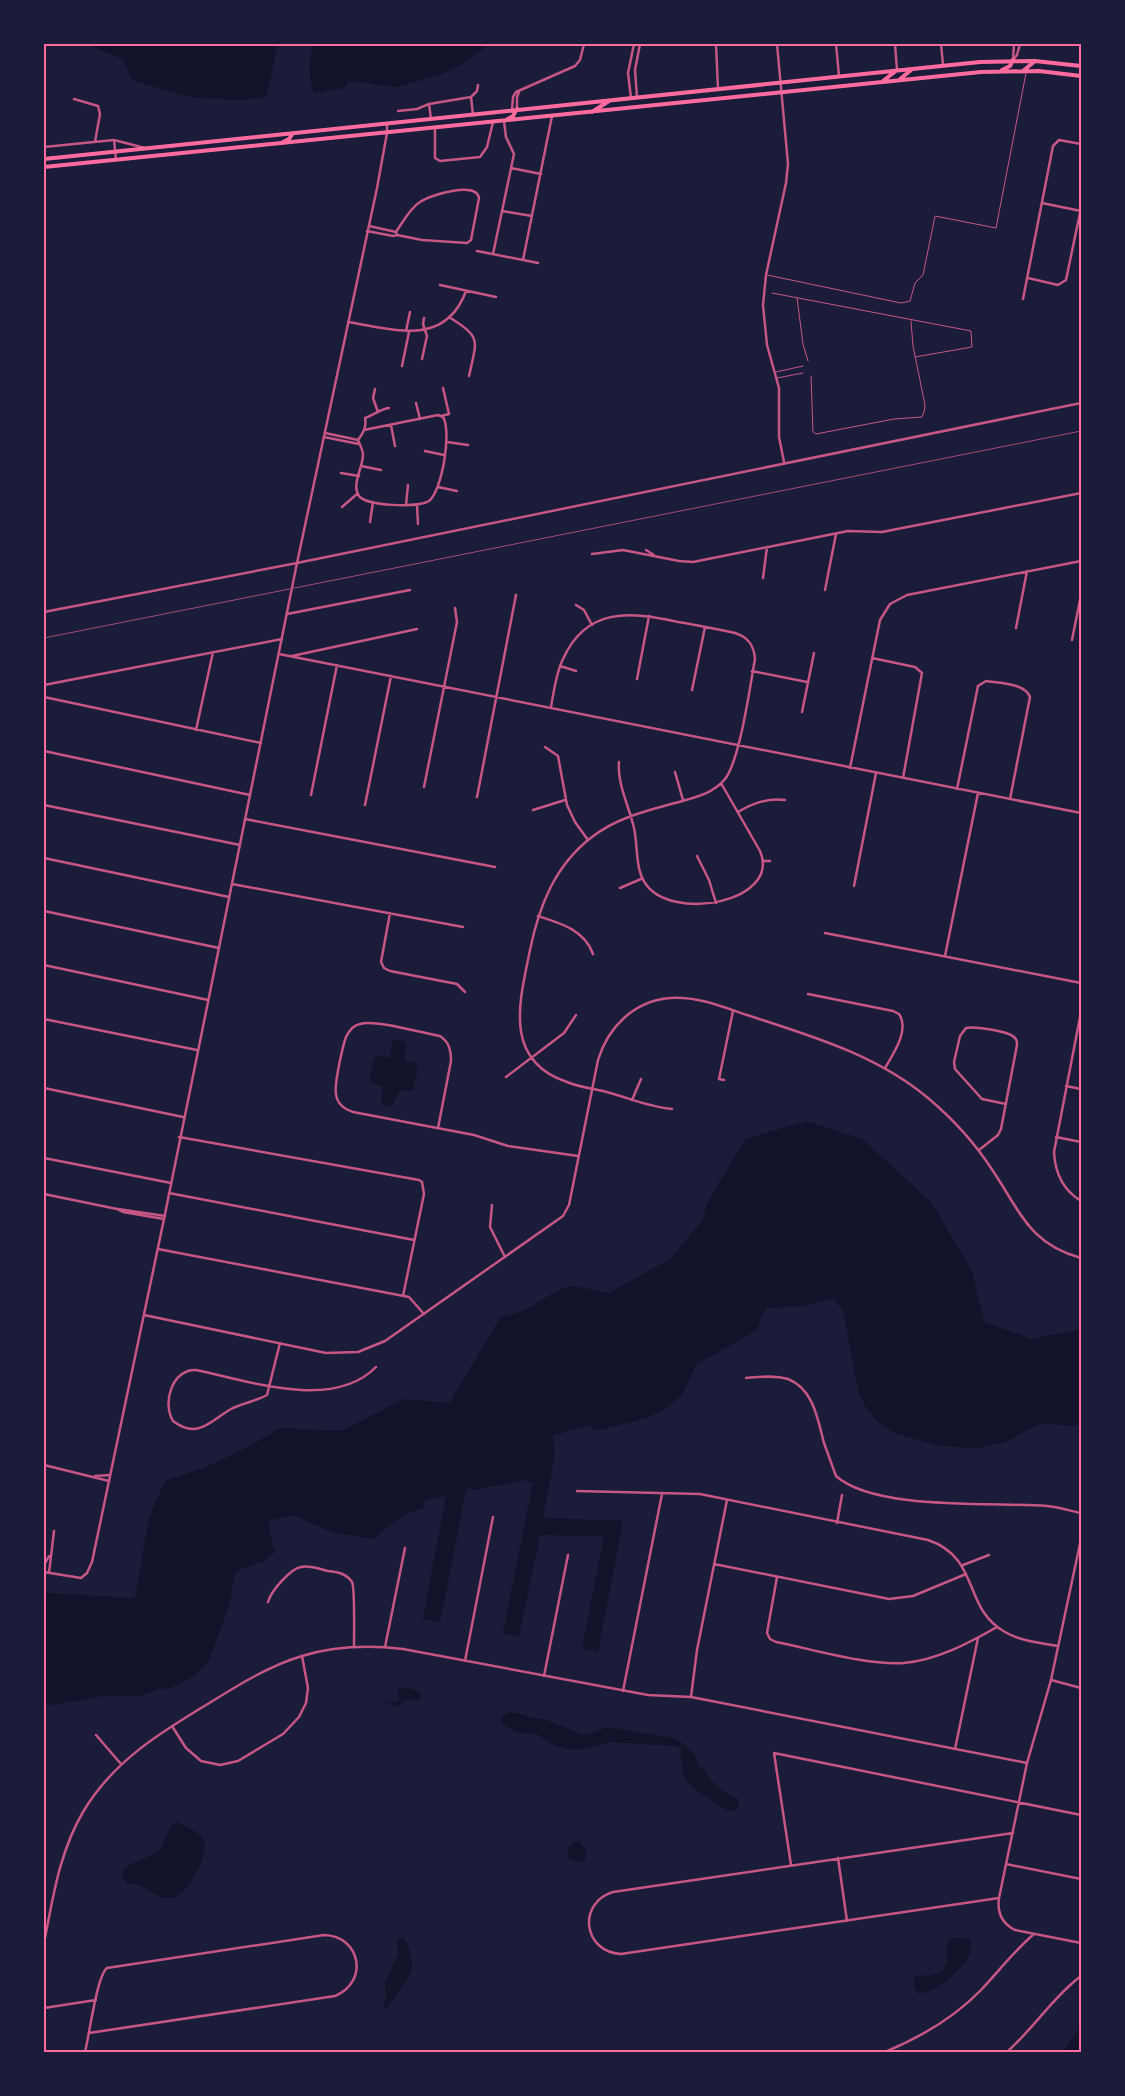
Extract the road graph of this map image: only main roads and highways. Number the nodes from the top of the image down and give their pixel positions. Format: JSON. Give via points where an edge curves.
{"nodes":[{"id":1,"x":1013,"y":60,"type":"junction"},
{"id":2,"x":1035,"y":61,"type":"junction"},
{"id":3,"x":1081,"y":66,"type":"edge"},
{"id":4,"x":913,"y":69,"type":"junction"},
{"id":5,"x":897,"y":70,"type":"junction"},
{"id":6,"x":1000,"y":71,"type":"junction"},
{"id":7,"x":1025,"y":71,"type":"junction"},
{"id":8,"x":1081,"y":76,"type":"edge"},
{"id":9,"x":899,"y":80,"type":"junction"},
{"id":10,"x":881,"y":82,"type":"junction"},
{"id":11,"x":611,"y":100,"type":"junction"},
{"id":12,"x":514,"y":110,"type":"junction"},
{"id":13,"x":592,"y":112,"type":"junction"},
{"id":14,"x":504,"y":121,"type":"junction"},
{"id":15,"x":293,"y":133,"type":"junction"},
{"id":16,"x":281,"y":143,"type":"junction"},
{"id":17,"x":44,"y":158,"type":"edge"},
{"id":18,"x":44,"y":167,"type":"edge"}],
"edges":[{"from":1,"to":2,"type":"main road"},
{"from":1,"to":4,"type":"main road"},
{"from":1,"to":6,"type":"main road","via":[[1010,66]]},
{"from":2,"to":3,"type":"main road"},
{"from":2,"to":7,"type":"main road"},
{"from":4,"to":5,"type":"main road"},
{"from":4,"to":9,"type":"main road"},
{"from":5,"to":10,"type":"main road"},
{"from":5,"to":11,"type":"main road"},
{"from":6,"to":7,"type":"main road"},
{"from":6,"to":9,"type":"main road"},
{"from":7,"to":8,"type":"main road"},
{"from":9,"to":10,"type":"main road"},
{"from":10,"to":13,"type":"main road"},
{"from":11,"to":12,"type":"main road"},
{"from":11,"to":13,"type":"main road"},
{"from":12,"to":14,"type":"main road","via":[[513,116]]},
{"from":12,"to":15,"type":"main road"},
{"from":13,"to":14,"type":"main road"},
{"from":14,"to":16,"type":"main road"},
{"from":15,"to":16,"type":"main road"},
{"from":15,"to":17,"type":"main road"},
{"from":16,"to":18,"type":"main road"}]}
